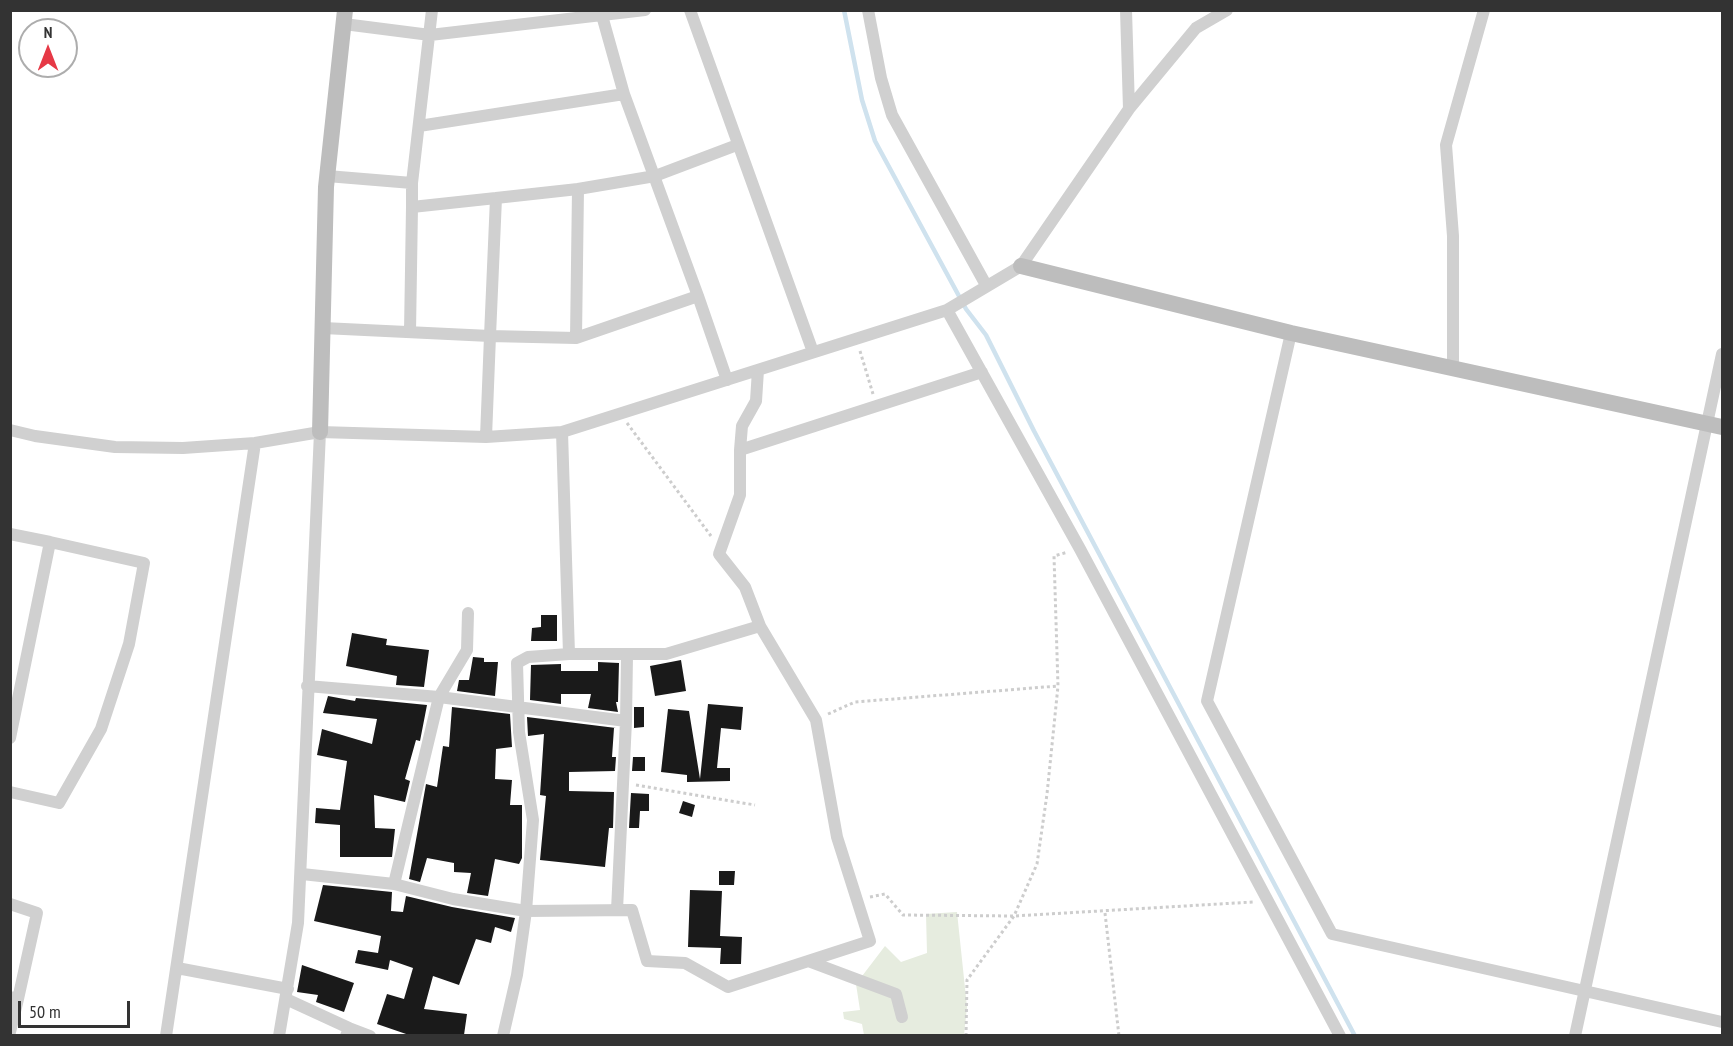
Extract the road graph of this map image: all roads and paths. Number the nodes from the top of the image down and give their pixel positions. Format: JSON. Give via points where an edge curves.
{"nodes":[{"id":1,"x":432,"y":10,"type":"edge"},
{"id":2,"x":645,"y":10,"type":"edge"},
{"id":3,"x":690,"y":10,"type":"edge"},
{"id":4,"x":868,"y":10,"type":"edge"},
{"id":5,"x":1126,"y":10,"type":"edge"},
{"id":6,"x":1227,"y":10,"type":"edge"},
{"id":7,"x":1485,"y":10,"type":"edge"},
{"id":8,"x":601,"y":14,"type":"edge"},
{"id":9,"x":344,"y":17,"type":"edge"},
{"id":10,"x":430,"y":35,"type":"junction"},
{"id":11,"x":624,"y":94,"type":"junction"},
{"id":12,"x":1129,"y":109,"type":"junction"},
{"id":13,"x":419,"y":126,"type":"junction"},
{"id":14,"x":737,"y":145,"type":"junction"},
{"id":15,"x":327,"y":176,"type":"junction"},
{"id":16,"x":656,"y":176,"type":"junction"},
{"id":17,"x":412,"y":183,"type":"junction"},
{"id":18,"x":578,"y":189,"type":"junction"},
{"id":19,"x":496,"y":198,"type":"junction"},
{"id":20,"x":412,"y":207,"type":"junction"},
{"id":21,"x":1021,"y":266,"type":"junction"},
{"id":22,"x":986,"y":285,"type":"junction"},
{"id":23,"x":698,"y":296,"type":"junction"},
{"id":24,"x":947,"y":310,"type":"junction"},
{"id":25,"x":322,"y":328,"type":"junction"},
{"id":26,"x":410,"y":332,"type":"junction"},
{"id":27,"x":1291,"y":333,"type":"junction"},
{"id":28,"x":490,"y":336,"type":"junction"},
{"id":29,"x":576,"y":338,"type":"junction"},
{"id":30,"x":856,"y":338,"type":"junction"},
{"id":31,"x":813,"y":352,"type":"junction"},
{"id":32,"x":1722,"y":354,"type":"edge"},
{"id":33,"x":1453,"y":368,"type":"junction"},
{"id":34,"x":758,"y":370,"type":"junction"},
{"id":35,"x":982,"y":372,"type":"junction"},
{"id":36,"x":727,"y":380,"type":"junction"},
{"id":37,"x":877,"y":405,"type":"junction"},
{"id":38,"x":619,"y":413,"type":"junction"},
{"id":39,"x":1714,"y":425,"type":"edge"},
{"id":40,"x":10,"y":430,"type":"edge"},
{"id":41,"x":320,"y":432,"type":"junction"},
{"id":42,"x":562,"y":432,"type":"junction"},
{"id":43,"x":486,"y":437,"type":"junction"},
{"id":44,"x":255,"y":443,"type":"junction"},
{"id":45,"x":740,"y":450,"type":"junction"},
{"id":46,"x":10,"y":534,"type":"edge"},
{"id":47,"x":51,"y":542,"type":"junction"},
{"id":48,"x":721,"y":549,"type":"junction"},
{"id":49,"x":1080,"y":549,"type":"junction"},
{"id":50,"x":468,"y":613,"type":"dead end"},
{"id":51,"x":760,"y":626,"type":"junction"},
{"id":52,"x":568,"y":654,"type":"junction"},
{"id":53,"x":627,"y":655,"type":"junction"},
{"id":54,"x":307,"y":686,"type":"junction"},
{"id":55,"x":1058,"y":686,"type":"junction"},
{"id":56,"x":439,"y":697,"type":"junction"},
{"id":57,"x":518,"y":707,"type":"junction"},
{"id":58,"x":816,"y":720,"type":"junction"},
{"id":59,"x":626,"y":721,"type":"junction"},
{"id":60,"x":10,"y":738,"type":"edge"},
{"id":61,"x":625,"y":783,"type":"junction"},
{"id":62,"x":10,"y":792,"type":"edge"},
{"id":63,"x":755,"y":805,"type":"dead end"},
{"id":64,"x":302,"y":874,"type":"junction"},
{"id":65,"x":394,"y":884,"type":"junction"},
{"id":66,"x":857,"y":899,"type":"junction"},
{"id":67,"x":1268,"y":901,"type":"junction"},
{"id":68,"x":10,"y":904,"type":"edge"},
{"id":69,"x":617,"y":910,"type":"junction"},
{"id":70,"x":526,"y":911,"type":"junction"},
{"id":71,"x":1105,"y":912,"type":"junction"},
{"id":72,"x":1014,"y":916,"type":"junction"},
{"id":73,"x":808,"y":961,"type":"junction"},
{"id":74,"x":177,"y":968,"type":"junction"},
{"id":75,"x":1585,"y":992,"type":"junction"},
{"id":76,"x":287,"y":994,"type":"junction"},
{"id":77,"x":14,"y":998,"type":"edge"},
{"id":78,"x":902,"y":1017,"type":"dead end"},
{"id":79,"x":1722,"y":1022,"type":"edge"},
{"id":80,"x":10,"y":1032,"type":"edge"},
{"id":81,"x":348,"y":1032,"type":"edge"},
{"id":82,"x":166,"y":1035,"type":"edge"},
{"id":83,"x":279,"y":1035,"type":"edge"},
{"id":84,"x":370,"y":1035,"type":"edge"},
{"id":85,"x":503,"y":1035,"type":"edge"},
{"id":86,"x":966,"y":1035,"type":"edge"},
{"id":87,"x":1119,"y":1035,"type":"edge"},
{"id":88,"x":1340,"y":1035,"type":"edge"},
{"id":89,"x":1575,"y":1035,"type":"edge"}],
"edges":[{"from":1,"to":10,"type":"street"},
{"from":2,"to":8,"type":"street"},
{"from":3,"to":14,"type":"street"},
{"from":4,"to":22,"type":"street","via":[[892,114]]},
{"from":5,"to":12,"type":"street"},
{"from":6,"to":12,"type":"street","via":[[1196,28]]},
{"from":7,"to":33,"type":"street","via":[[1446,145],[1453,236]]},
{"from":8,"to":10,"type":"street"},
{"from":8,"to":11,"type":"street"},
{"from":9,"to":10,"type":"street"},
{"from":9,"to":15,"type":"street"},
{"from":10,"to":13,"type":"street"},
{"from":11,"to":13,"type":"street"},
{"from":11,"to":16,"type":"street"},
{"from":12,"to":21,"type":"street"},
{"from":13,"to":17,"type":"street"},
{"from":14,"to":16,"type":"street"},
{"from":14,"to":31,"type":"street"},
{"from":15,"to":17,"type":"street"},
{"from":15,"to":25,"type":"street"},
{"from":16,"to":18,"type":"street"},
{"from":16,"to":23,"type":"street"},
{"from":17,"to":20,"type":"street"},
{"from":18,"to":19,"type":"street"},
{"from":18,"to":29,"type":"street"},
{"from":19,"to":20,"type":"street"},
{"from":19,"to":28,"type":"street"},
{"from":20,"to":26,"type":"street"},
{"from":21,"to":22,"type":"street"},
{"from":21,"to":27,"type":"street"},
{"from":22,"to":24,"type":"street"},
{"from":23,"to":29,"type":"street"},
{"from":23,"to":36,"type":"street"},
{"from":24,"to":30,"type":"street"},
{"from":24,"to":35,"type":"street"},
{"from":25,"to":26,"type":"street"},
{"from":25,"to":41,"type":"street"},
{"from":26,"to":28,"type":"street"},
{"from":27,"to":33,"type":"street"},
{"from":27,"to":75,"type":"street","via":[[1207,701],[1332,934]]},
{"from":28,"to":29,"type":"street"},
{"from":28,"to":43,"type":"street"},
{"from":30,"to":31,"type":"street"},
{"from":30,"to":37,"type":"path"},
{"from":31,"to":34,"type":"street"},
{"from":32,"to":39,"type":"street"},
{"from":33,"to":39,"type":"street"},
{"from":34,"to":36,"type":"street"},
{"from":34,"to":45,"type":"street","via":[[756,401],[742,426]]},
{"from":35,"to":37,"type":"street"},
{"from":35,"to":49,"type":"street"},
{"from":36,"to":38,"type":"street"},
{"from":37,"to":45,"type":"street"},
{"from":38,"to":42,"type":"street"},
{"from":38,"to":48,"type":"path"},
{"from":39,"to":75,"type":"street"},
{"from":40,"to":44,"type":"street","via":[[115,447]]},
{"from":41,"to":43,"type":"street"},
{"from":41,"to":44,"type":"street"},
{"from":41,"to":54,"type":"street"},
{"from":42,"to":43,"type":"street"},
{"from":42,"to":52,"type":"street"},
{"from":44,"to":74,"type":"street"},
{"from":45,"to":48,"type":"street","via":[[740,495]]},
{"from":46,"to":47,"type":"street"},
{"from":47,"to":60,"type":"street"},
{"from":47,"to":62,"type":"street","via":[[144,563],[129,644],[101,729],[58,803]]},
{"from":48,"to":51,"type":"street","via":[[719,554],[745,588]]},
{"from":49,"to":55,"type":"path","via":[[1054,556]]},
{"from":49,"to":67,"type":"street"},
{"from":50,"to":56,"type":"street","via":[[467,650]]},
{"from":51,"to":53,"type":"street","via":[[666,654]]},
{"from":51,"to":58,"type":"street"},
{"from":52,"to":53,"type":"street"},
{"from":52,"to":57,"type":"street","via":[[528,657],[517,663]]},
{"from":53,"to":59,"type":"street"},
{"from":54,"to":56,"type":"street"},
{"from":54,"to":64,"type":"street"},
{"from":55,"to":58,"type":"path","via":[[855,702]]},
{"from":55,"to":72,"type":"path","via":[[1037,864]]},
{"from":56,"to":57,"type":"street"},
{"from":56,"to":65,"type":"street"},
{"from":57,"to":59,"type":"street"},
{"from":57,"to":70,"type":"street","via":[[533,820]]},
{"from":58,"to":66,"type":"street","via":[[837,837]]},
{"from":59,"to":61,"type":"street"},
{"from":61,"to":63,"type":"path"},
{"from":61,"to":69,"type":"street"},
{"from":64,"to":65,"type":"street"},
{"from":64,"to":76,"type":"street"},
{"from":65,"to":70,"type":"street"},
{"from":66,"to":72,"type":"path","via":[[885,894],[903,915]]},
{"from":66,"to":73,"type":"street","via":[[870,941]]},
{"from":67,"to":71,"type":"path"},
{"from":67,"to":88,"type":"street"},
{"from":68,"to":77,"type":"street","via":[[37,913]]},
{"from":69,"to":70,"type":"street"},
{"from":69,"to":73,"type":"street","via":[[632,910],[647,961],[685,963],[728,987]]},
{"from":70,"to":85,"type":"street"},
{"from":71,"to":72,"type":"path"},
{"from":71,"to":87,"type":"path"},
{"from":72,"to":86,"type":"path","via":[[967,980]]},
{"from":73,"to":78,"type":"street","via":[[896,993]]},
{"from":74,"to":76,"type":"street"},
{"from":74,"to":82,"type":"street"},
{"from":75,"to":79,"type":"street"},
{"from":75,"to":89,"type":"street"},
{"from":76,"to":81,"type":"street"},
{"from":76,"to":83,"type":"street"},
{"from":77,"to":80,"type":"street"},
{"from":81,"to":84,"type":"street"}]}
